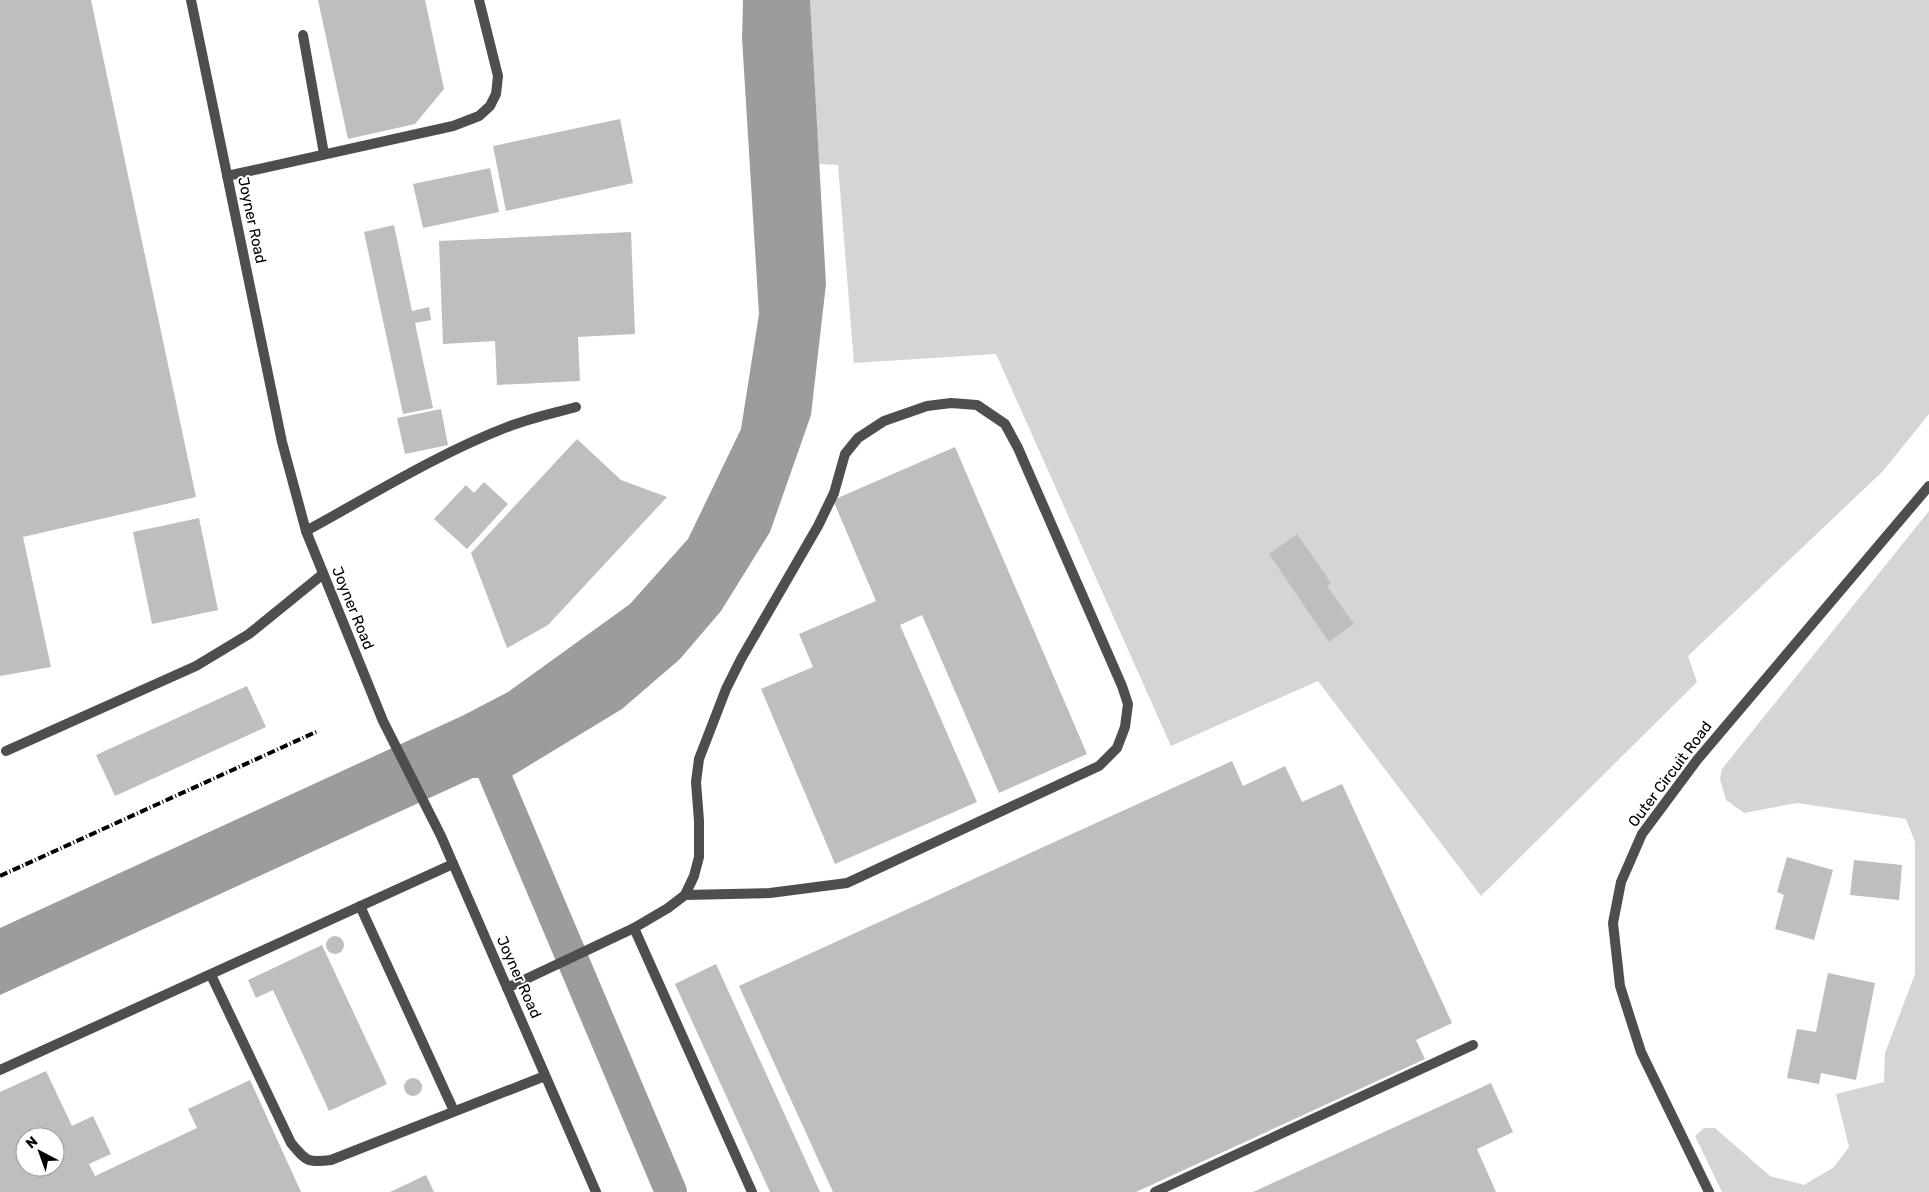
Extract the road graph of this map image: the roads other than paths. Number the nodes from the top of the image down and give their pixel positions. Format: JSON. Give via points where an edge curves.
{"nodes":[{"id":1,"x":191,"y":0,"type":"edge"},
{"id":2,"x":479,"y":0,"type":"edge"},
{"id":3,"x":303,"y":35,"type":"dead end"},
{"id":4,"x":324,"y":154,"type":"junction"},
{"id":5,"x":227,"y":176,"type":"junction"},
{"id":6,"x":576,"y":407,"type":"dead end"},
{"id":7,"x":1929,"y":486,"type":"edge"},
{"id":8,"x":306,"y":532,"type":"junction"},
{"id":9,"x":323,"y":574,"type":"junction"},
{"id":10,"x":6,"y":751,"type":"dead end"},
{"id":11,"x":453,"y":864,"type":"junction"},
{"id":12,"x":686,"y":895,"type":"junction"},
{"id":13,"x":360,"y":906,"type":"junction"},
{"id":14,"x":634,"y":928,"type":"junction"},
{"id":15,"x":210,"y":974,"type":"junction"},
{"id":16,"x":507,"y":988,"type":"junction"},
{"id":17,"x":1473,"y":1045,"type":"dead end"},
{"id":18,"x":0,"y":1070,"type":"edge"},
{"id":19,"x":545,"y":1076,"type":"junction"},
{"id":20,"x":454,"y":1111,"type":"junction"},
{"id":21,"x":596,"y":1192,"type":"edge"},
{"id":22,"x":752,"y":1192,"type":"edge"},
{"id":23,"x":1155,"y":1192,"type":"edge"},
{"id":24,"x":1709,"y":1192,"type":"edge"}],
"edges":[{"from":1,"to":5,"type":"street","name":"Joyner Road"},
{"from":2,"to":4,"type":"street","via":[[498,76],[496,94],[490,106],[479,116],[453,126]]},
{"from":3,"to":4,"type":"street"},
{"from":4,"to":5,"type":"street"},
{"from":5,"to":8,"type":"street","name":"Joyner Road","via":[[282,442]]},
{"from":6,"to":8,"type":"street","via":[[511,426],[470,443]]},
{"from":7,"to":24,"type":"street","name":"Outer Circuit Road","via":[[1697,760],[1642,834],[1621,882],[1613,923],[1620,986],[1641,1052]]},
{"from":8,"to":9,"type":"street","name":"Joyner Road"},
{"from":9,"to":10,"type":"street","via":[[249,634],[196,666]]},
{"from":9,"to":11,"type":"street","name":"Joyner Road","via":[[383,722]]},
{"from":11,"to":13,"type":"street"},
{"from":11,"to":16,"type":"street","name":"Joyner Road"},
{"from":12,"to":12,"type":"street","via":[[699,857],[696,782],[699,759],[741,659],[834,493],[846,454],[858,438],[902,414],[951,403],[977,405],[1006,424],[1122,686],[1128,704],[1125,727],[1117,748],[1099,766],[846,883],[770,893]]},
{"from":12,"to":14,"type":"street"},
{"from":13,"to":15,"type":"street"},
{"from":13,"to":20,"type":"street"},
{"from":14,"to":16,"type":"street"},
{"from":14,"to":22,"type":"street"},
{"from":15,"to":18,"type":"street"},
{"from":15,"to":20,"type":"street","via":[[291,1143],[302,1156],[314,1162],[331,1160]]},
{"from":16,"to":19,"type":"street","name":"Joyner Road"},
{"from":17,"to":23,"type":"street"},
{"from":19,"to":20,"type":"street"},
{"from":19,"to":21,"type":"street","name":"Joyner Road"}]}
